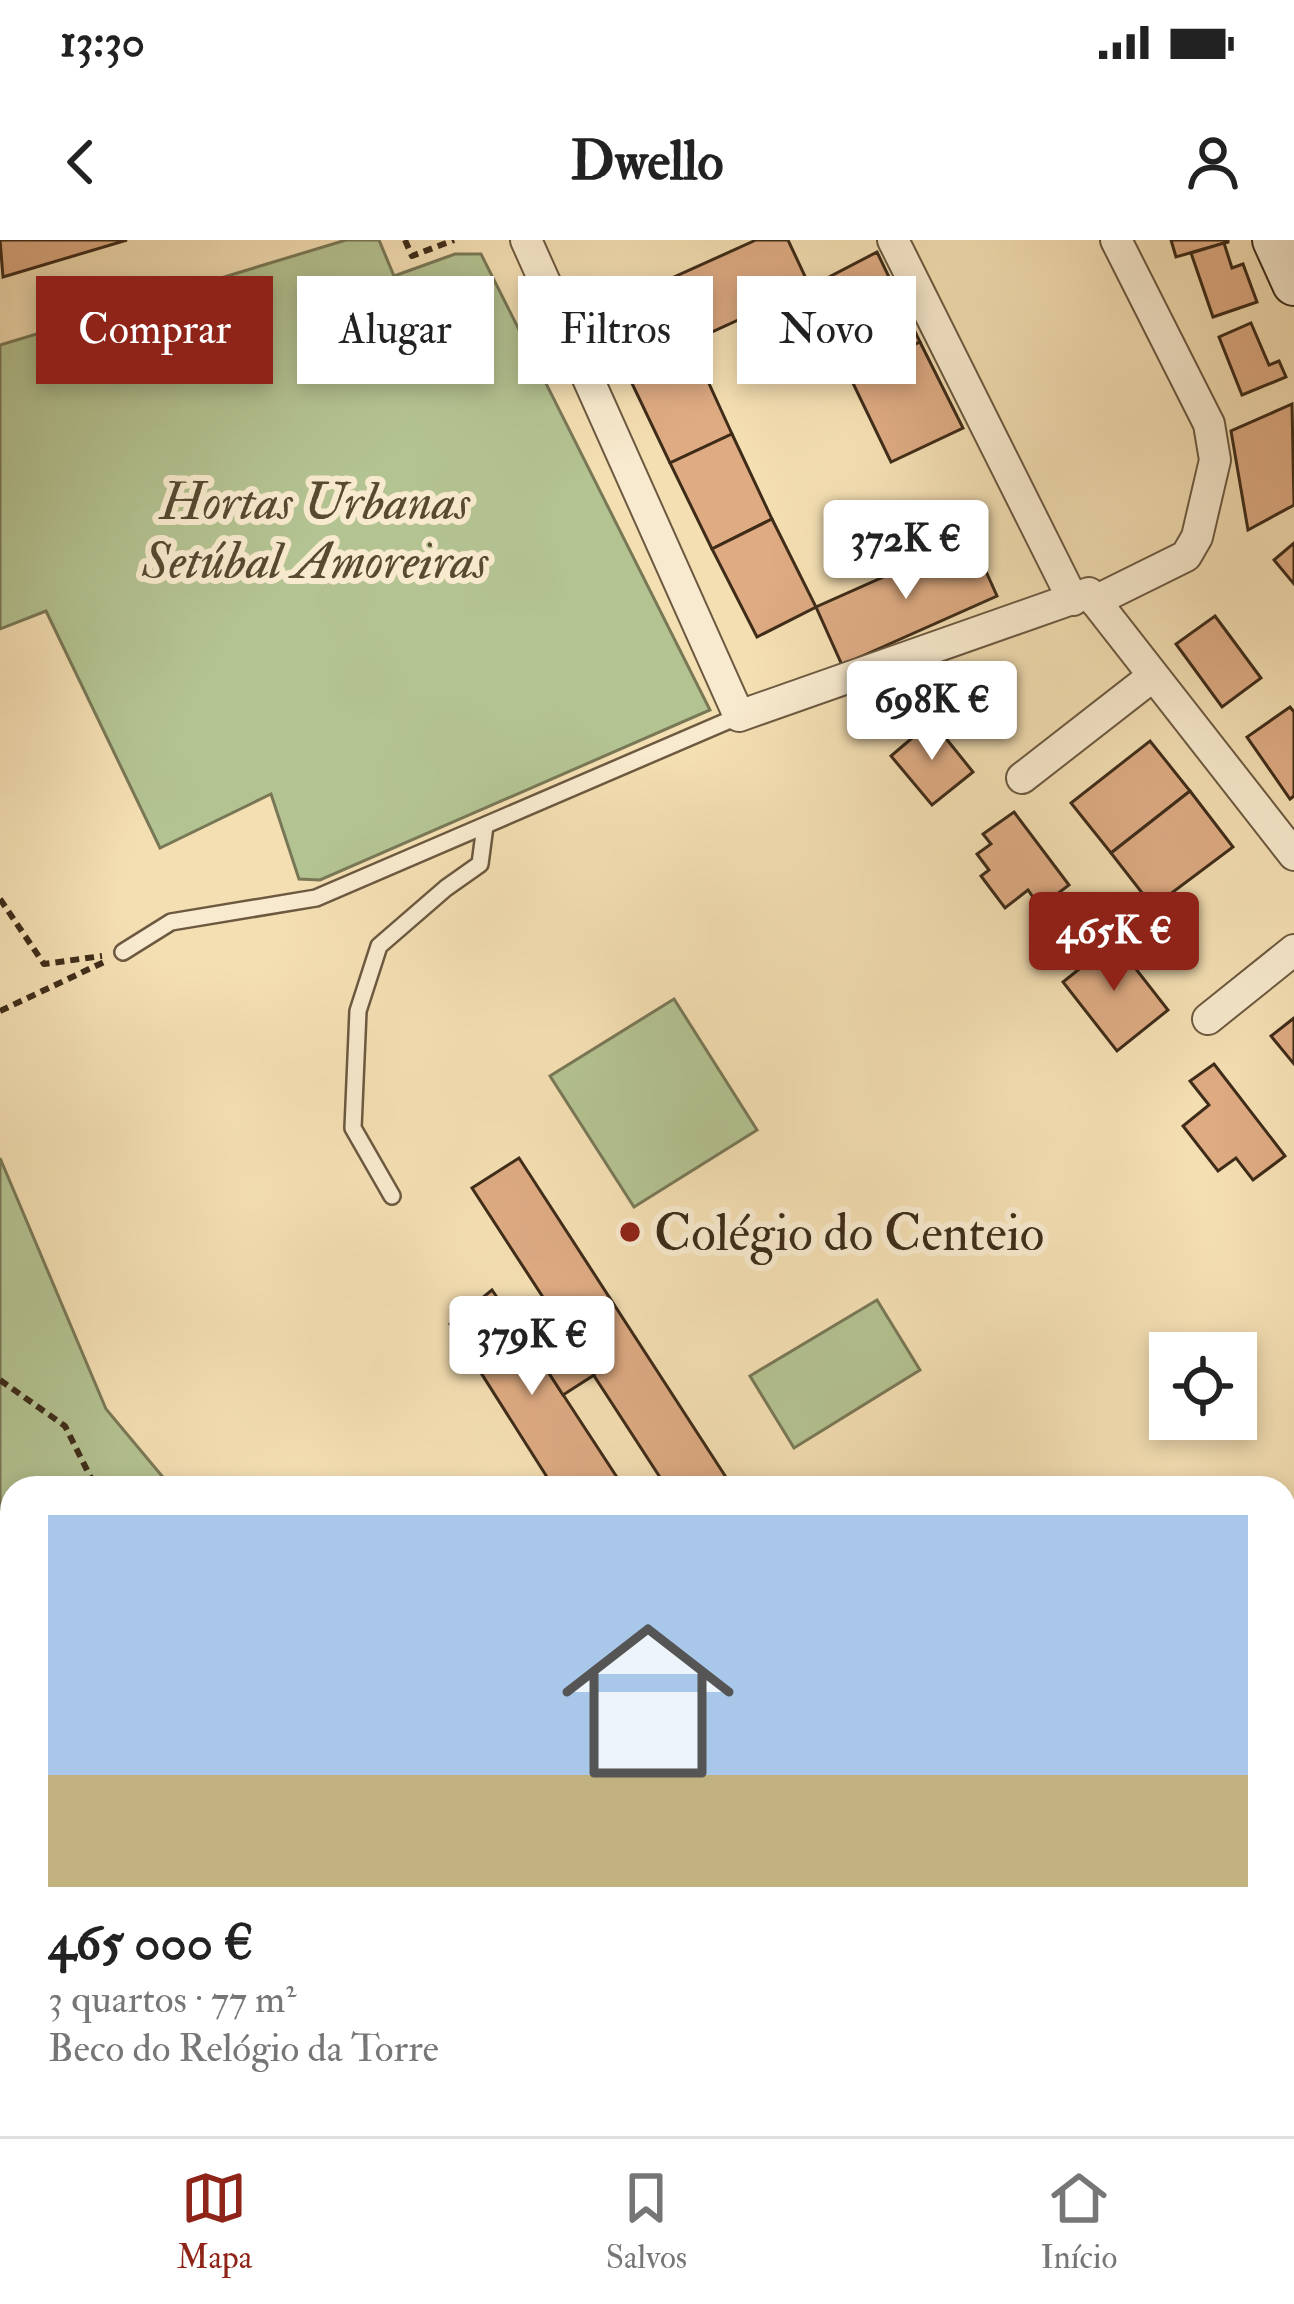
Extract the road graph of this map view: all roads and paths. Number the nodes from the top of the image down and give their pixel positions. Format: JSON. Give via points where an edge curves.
{"nodes":[{"id":1,"x":405,"y":240,"type":"edge"},
{"id":2,"x":454,"y":240,"type":"edge"},
{"id":3,"x":526,"y":240,"type":"edge"},
{"id":4,"x":893,"y":240,"type":"edge"},
{"id":5,"x":1116,"y":240,"type":"edge"},
{"id":6,"x":1274,"y":240,"type":"edge"},
{"id":7,"x":1294,"y":284,"type":"edge"},
{"id":8,"x":1086,"y":598,"type":"junction"},
{"id":9,"x":1153,"y":676,"type":"junction"},
{"id":10,"x":739,"y":716,"type":"junction"},
{"id":11,"x":1022,"y":778,"type":"dead end"},
{"id":12,"x":484,"y":826,"type":"junction"},
{"id":13,"x":1294,"y":855,"type":"edge"},
{"id":14,"x":0,"y":899,"type":"edge"},
{"id":15,"x":1294,"y":950,"type":"edge"},
{"id":16,"x":123,"y":952,"type":"junction"},
{"id":17,"x":0,"y":1011,"type":"edge"},
{"id":18,"x":1208,"y":1019,"type":"dead end"},
{"id":19,"x":392,"y":1196,"type":"dead end"},
{"id":20,"x":0,"y":1380,"type":"edge"},
{"id":21,"x":90,"y":1476,"type":"edge"}],
"edges":[{"from":1,"to":2,"type":"path","via":[[412,256]]},
{"from":3,"to":10,"type":"street"},
{"from":4,"to":8,"type":"street"},
{"from":5,"to":8,"type":"street","via":[[1209,424],[1215,460],[1186,556]]},
{"from":6,"to":7,"type":"street"},
{"from":8,"to":9,"type":"street"},
{"from":8,"to":10,"type":"street"},
{"from":9,"to":11,"type":"street"},
{"from":9,"to":13,"type":"street"},
{"from":10,"to":12,"type":"lane"},
{"from":12,"to":16,"type":"lane","via":[[316,898],[170,922]]},
{"from":12,"to":19,"type":"lane","via":[[480,864],[379,946],[358,1011],[353,1128]]},
{"from":14,"to":16,"type":"path","via":[[44,964]]},
{"from":15,"to":18,"type":"street"},
{"from":16,"to":17,"type":"path"},
{"from":20,"to":21,"type":"path","via":[[65,1426]]}]}
